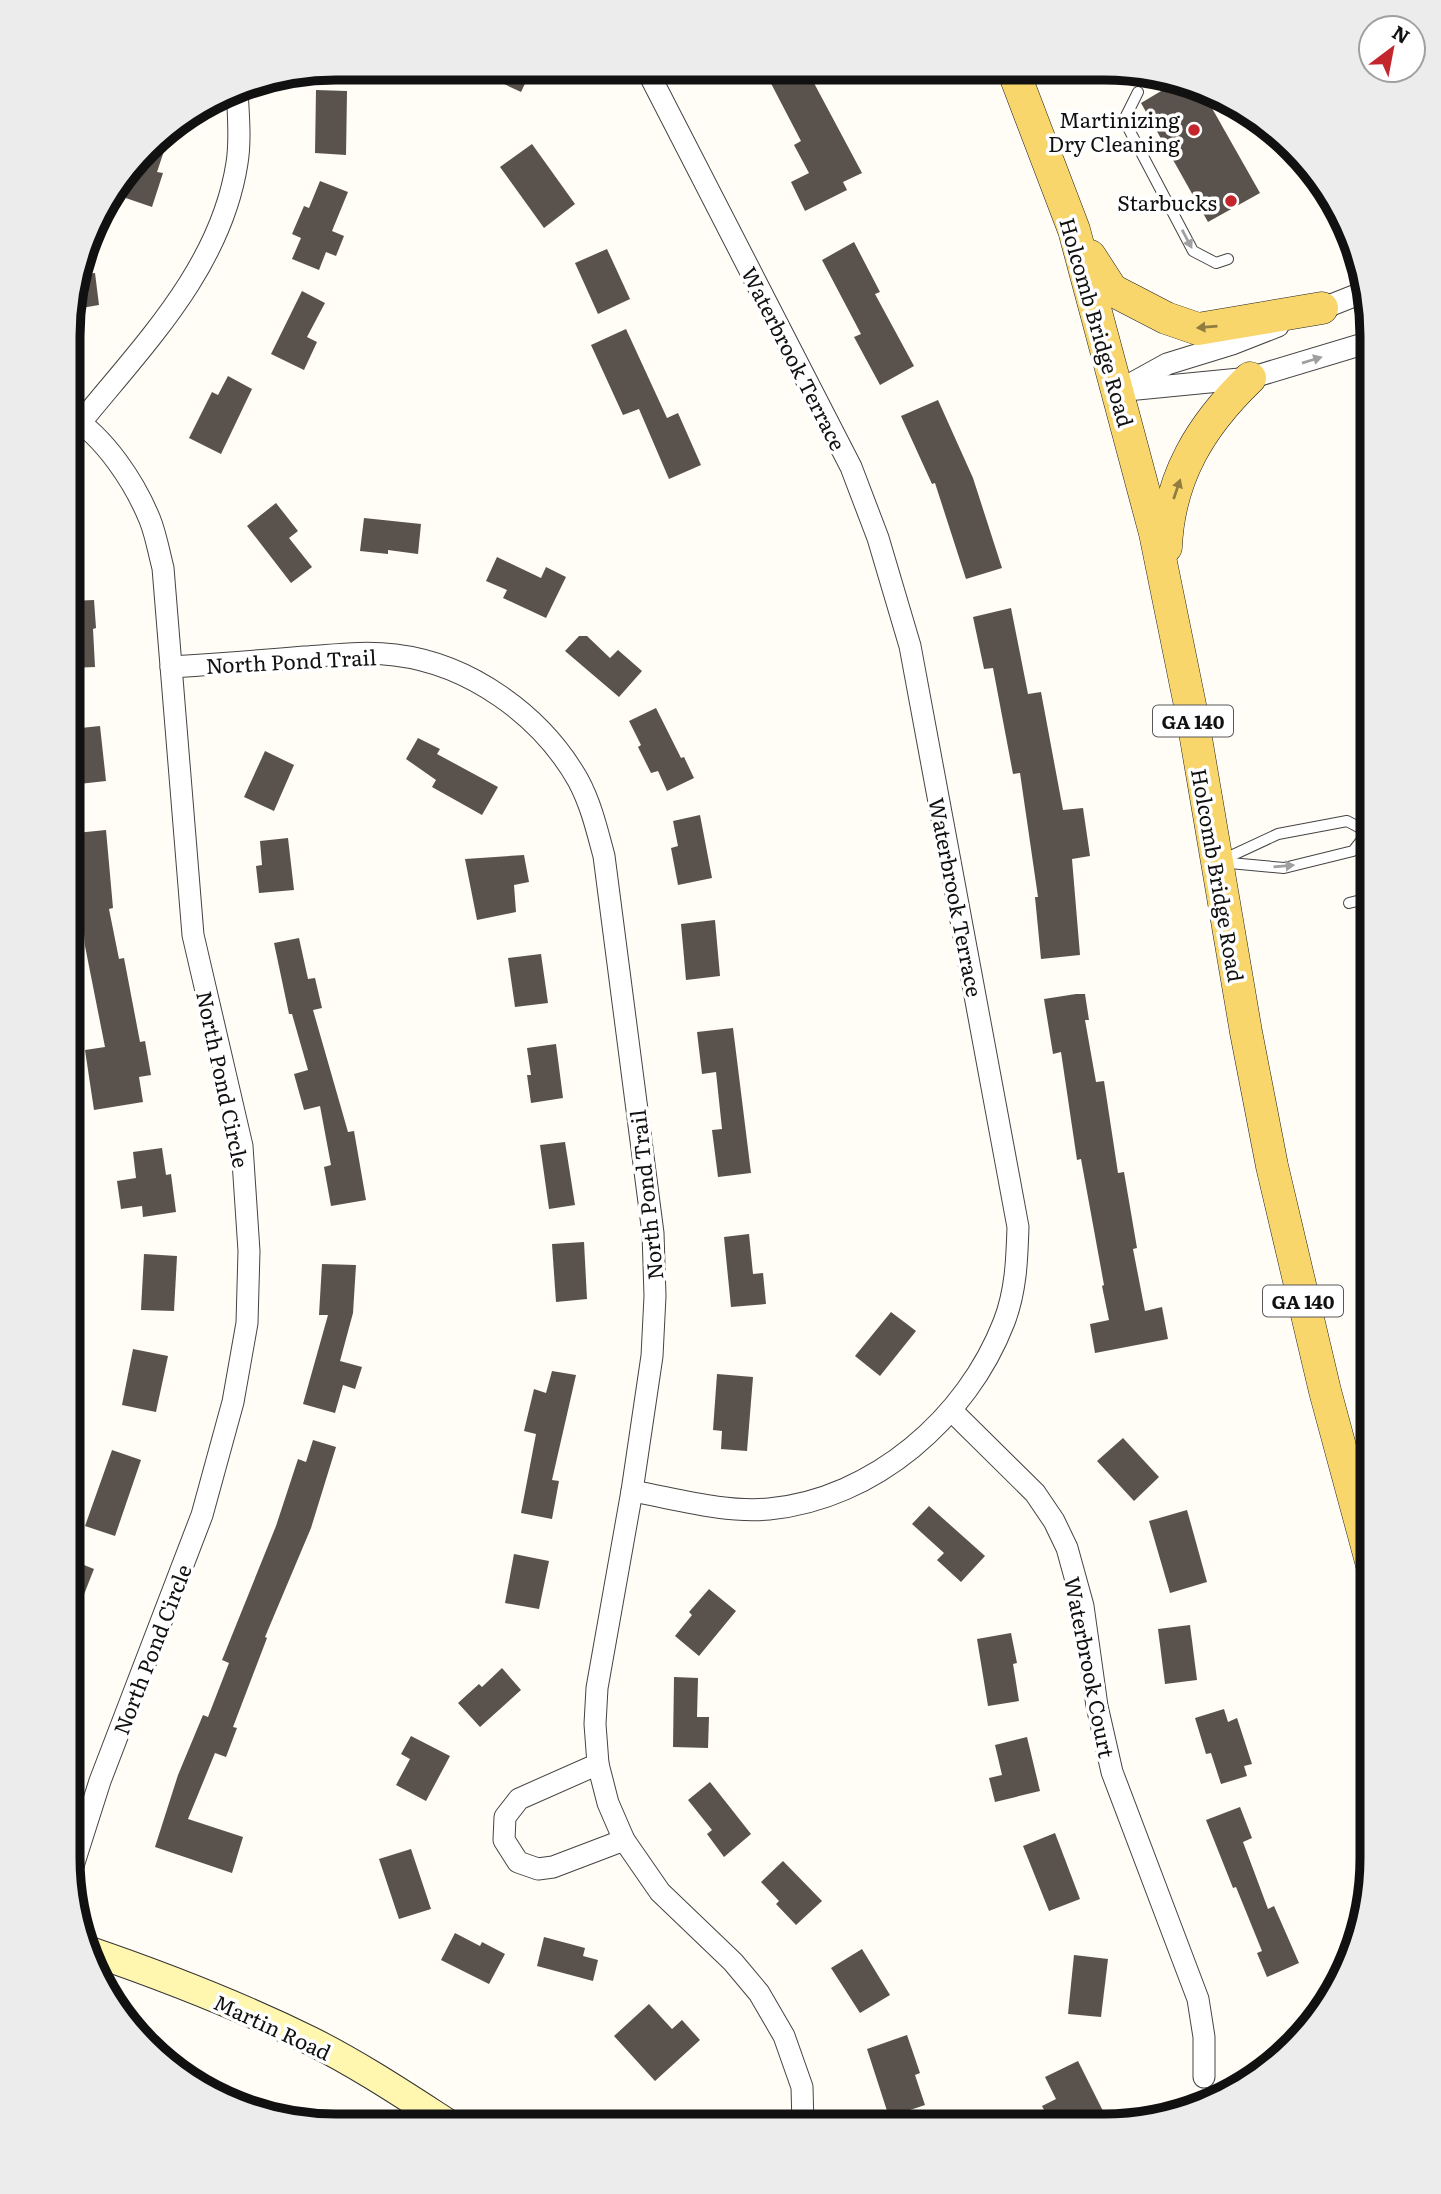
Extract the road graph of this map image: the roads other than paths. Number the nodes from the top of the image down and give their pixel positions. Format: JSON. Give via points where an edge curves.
{"nodes":[{"id":1,"x":652,"y":80,"type":"edge"},
{"id":2,"x":1017,"y":80,"type":"edge"},
{"id":3,"x":1138,"y":92,"type":"dead end"},
{"id":4,"x":238,"y":101,"type":"edge"},
{"id":5,"x":1074,"y":230,"type":"junction"},
{"id":6,"x":1228,"y":259,"type":"dead end"},
{"id":7,"x":1357,"y":295,"type":"edge"},
{"id":8,"x":1322,"y":308,"type":"junction"},
{"id":9,"x":1360,"y":345,"type":"edge"},
{"id":10,"x":1250,"y":378,"type":"junction"},
{"id":11,"x":1118,"y":391,"type":"junction"},
{"id":12,"x":80,"y":414,"type":"edge"},
{"id":13,"x":80,"y":423,"type":"edge"},
{"id":14,"x":1165,"y":580,"type":"junction"},
{"id":15,"x":171,"y":667,"type":"junction"},
{"id":16,"x":1360,"y":827,"type":"edge"},
{"id":17,"x":1360,"y":843,"type":"edge"},
{"id":18,"x":1217,"y":862,"type":"junction"},
{"id":19,"x":1360,"y":900,"type":"edge"},
{"id":20,"x":1349,"y":903,"type":"dead end"},
{"id":21,"x":951,"y":1410,"type":"junction"},
{"id":22,"x":632,"y":1491,"type":"junction"},
{"id":23,"x":1360,"y":1520,"type":"edge"},
{"id":24,"x":598,"y":1764,"type":"junction"},
{"id":25,"x":624,"y":1840,"type":"junction"},
{"id":26,"x":80,"y":1843,"type":"edge"},
{"id":27,"x":100,"y":1954,"type":"edge"},
{"id":28,"x":1204,"y":2077,"type":"dead end"},
{"id":29,"x":433,"y":2114,"type":"edge"},
{"id":30,"x":803,"y":2114,"type":"edge"}],
"edges":[{"from":1,"to":21,"type":"street","name":"Waterbrook Terrace","via":[[850,467],[878,538],[910,646],[1018,1227],[1016,1277],[1004,1321],[981,1369]]},
{"from":2,"to":5,"type":"main road","name":"Holcomb Bridge Road","number":"GA 140"},
{"from":3,"to":6,"type":"lane","one_way":true,"via":[[1124,120],[1193,251],[1216,263]]},
{"from":4,"to":12,"type":"street","via":[[237,161],[216,238],[184,295]]},
{"from":8,"to":5,"type":"main road","one_way":true,"via":[[1198,329],[1112,290]]},
{"from":5,"to":11,"type":"main road","name":"Holcomb Bridge Road","number":"GA 140"},
{"from":7,"to":8,"type":"street"},
{"from":8,"to":11,"type":"street","via":[[1167,365]]},
{"from":10,"to":9,"type":"street","one_way":true},
{"from":10,"to":11,"type":"street"},
{"from":14,"to":10,"type":"main road","one_way":true,"via":[[1167,519],[1185,464],[1211,418]]},
{"from":11,"to":14,"type":"main road","name":"Holcomb Bridge Road","number":"GA 140"},
{"from":13,"to":15,"type":"street","name":"North Pond Circle","via":[[122,468],[151,521],[163,568]]},
{"from":14,"to":18,"type":"main road","name":"Holcomb Bridge Road","number":"GA 140"},
{"from":15,"to":22,"type":"street","name":"North Pond Trail","via":[[361,653],[429,662],[474,680],[512,704],[550,741],[578,780],[604,856],[653,1233],[652,1356]]},
{"from":15,"to":26,"type":"street","name":"North Pond Circle","via":[[193,935],[242,1146],[249,1251],[247,1323],[233,1402],[202,1515]]},
{"from":16,"to":18,"type":"lane","via":[[1346,821],[1278,834]]},
{"from":18,"to":17,"type":"lane","one_way":true,"via":[[1284,868],[1353,851]]},
{"from":18,"to":23,"type":"main road","name":"Holcomb Bridge Road","number":"GA 140","via":[[1282,1211]]},
{"from":19,"to":20,"type":"lane"},
{"from":21,"to":22,"type":"street","name":"Waterbrook Terrace","via":[[880,1471],[807,1502],[731,1509]]},
{"from":21,"to":28,"type":"street","name":"Waterbrook Court","via":[[1035,1493],[1067,1548],[1083,1606],[1112,1772],[1198,1999]]},
{"from":22,"to":24,"type":"street","name":"North Pond Trail","via":[[597,1688]]},
{"from":24,"to":25,"type":"street","name":"North Pond Trail"},
{"from":24,"to":25,"type":"street","via":[[519,1799],[505,1817],[504,1840],[518,1862],[538,1869]]},
{"from":25,"to":30,"type":"street","name":"North Pond Trail","via":[[660,1892],[759,1993],[784,2036],[802,2087]]},
{"from":27,"to":29,"type":"street","name":"Martin Road","via":[[231,2004],[312,2042]]}]}
